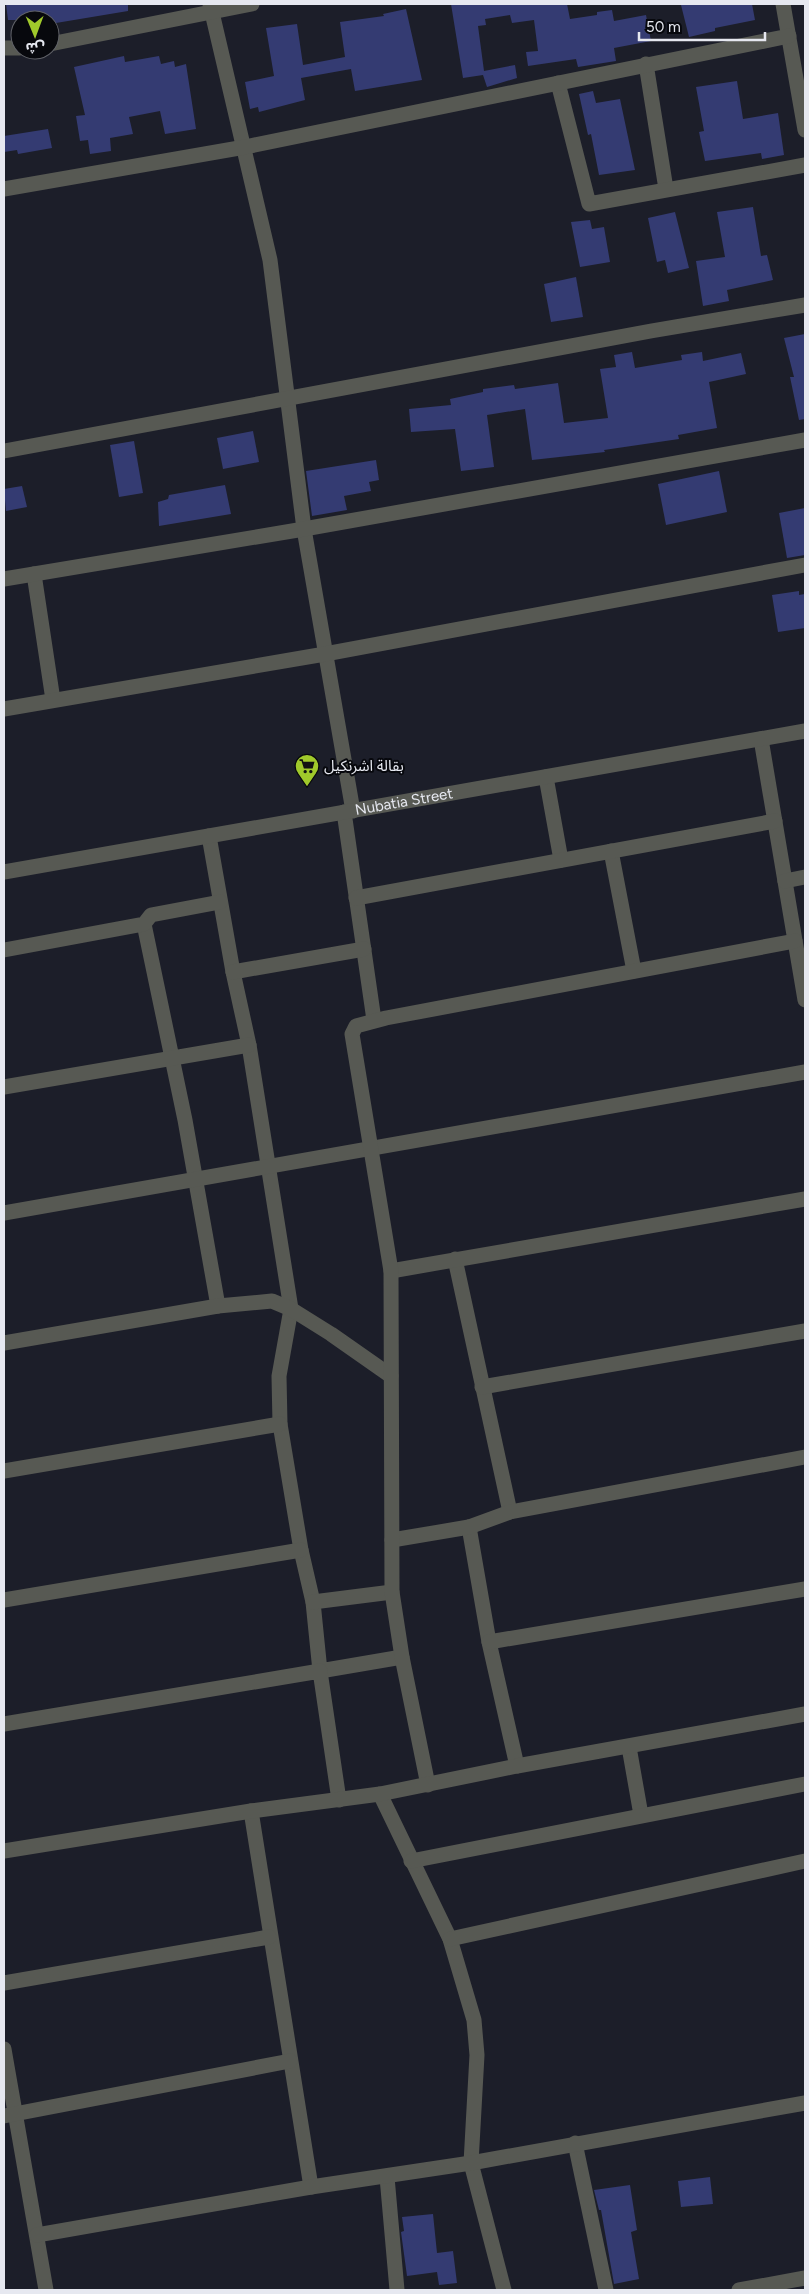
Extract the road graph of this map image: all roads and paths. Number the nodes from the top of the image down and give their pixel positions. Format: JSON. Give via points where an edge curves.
{"nodes":[{"id":1,"x":252,"y":4,"type":"edge"},
{"id":2,"x":783,"y":4,"type":"edge"},
{"id":3,"x":210,"y":7,"type":"edge"},
{"id":4,"x":789,"y":36,"type":"junction"},
{"id":5,"x":60,"y":42,"type":"edge"},
{"id":6,"x":646,"y":64,"type":"junction"},
{"id":7,"x":558,"y":83,"type":"junction"},
{"id":8,"x":805,"y":130,"type":"edge"},
{"id":9,"x":245,"y":146,"type":"junction"},
{"id":10,"x":805,"y":165,"type":"edge"},
{"id":11,"x":4,"y":189,"type":"edge"},
{"id":12,"x":666,"y":189,"type":"junction"},
{"id":13,"x":805,"y":305,"type":"edge"},
{"id":14,"x":286,"y":400,"type":"junction"},
{"id":15,"x":805,"y":440,"type":"edge"},
{"id":16,"x":4,"y":451,"type":"edge"},
{"id":17,"x":304,"y":529,"type":"junction"},
{"id":18,"x":805,"y":565,"type":"edge"},
{"id":19,"x":34,"y":574,"type":"junction"},
{"id":20,"x":4,"y":579,"type":"edge"},
{"id":21,"x":325,"y":654,"type":"junction"},
{"id":22,"x":53,"y":700,"type":"junction"},
{"id":23,"x":4,"y":709,"type":"edge"},
{"id":24,"x":805,"y":731,"type":"edge"},
{"id":25,"x":761,"y":739,"type":"junction"},
{"id":26,"x":546,"y":777,"type":"junction"},
{"id":27,"x":348,"y":812,"type":"junction"},
{"id":28,"x":775,"y":821,"type":"junction"},
{"id":29,"x":208,"y":836,"type":"junction"},
{"id":30,"x":611,"y":851,"type":"junction"},
{"id":31,"x":561,"y":860,"type":"junction"},
{"id":32,"x":4,"y":872,"type":"edge"},
{"id":33,"x":805,"y":877,"type":"edge"},
{"id":34,"x":785,"y":881,"type":"junction"},
{"id":35,"x":356,"y":898,"type":"junction"},
{"id":36,"x":220,"y":902,"type":"junction"},
{"id":37,"x":144,"y":924,"type":"junction"},
{"id":38,"x":795,"y":941,"type":"junction"},
{"id":39,"x":364,"y":949,"type":"junction"},
{"id":40,"x":4,"y":950,"type":"edge"},
{"id":41,"x":233,"y":972,"type":"junction"},
{"id":42,"x":634,"y":972,"type":"junction"},
{"id":43,"x":805,"y":1000,"type":"edge"},
{"id":44,"x":374,"y":1020,"type":"junction"},
{"id":45,"x":249,"y":1045,"type":"junction"},
{"id":46,"x":173,"y":1059,"type":"junction"},
{"id":47,"x":805,"y":1072,"type":"edge"},
{"id":48,"x":4,"y":1087,"type":"edge"},
{"id":49,"x":372,"y":1150,"type":"junction"},
{"id":50,"x":270,"y":1168,"type":"junction"},
{"id":51,"x":195,"y":1178,"type":"junction"},
{"id":52,"x":805,"y":1198,"type":"edge"},
{"id":53,"x":4,"y":1214,"type":"edge"},
{"id":54,"x":455,"y":1259,"type":"junction"},
{"id":55,"x":391,"y":1271,"type":"junction"},
{"id":56,"x":218,"y":1306,"type":"junction"},
{"id":57,"x":291,"y":1310,"type":"junction"},
{"id":58,"x":805,"y":1331,"type":"edge"},
{"id":59,"x":4,"y":1343,"type":"edge"},
{"id":60,"x":391,"y":1376,"type":"junction"},
{"id":61,"x":482,"y":1387,"type":"junction"},
{"id":62,"x":280,"y":1424,"type":"junction"},
{"id":63,"x":805,"y":1458,"type":"edge"},
{"id":64,"x":4,"y":1471,"type":"edge"},
{"id":65,"x":510,"y":1512,"type":"junction"},
{"id":66,"x":469,"y":1527,"type":"junction"},
{"id":67,"x":392,"y":1540,"type":"junction"},
{"id":68,"x":301,"y":1550,"type":"junction"},
{"id":69,"x":805,"y":1589,"type":"edge"},
{"id":70,"x":392,"y":1592,"type":"junction"},
{"id":71,"x":4,"y":1600,"type":"edge"},
{"id":72,"x":314,"y":1602,"type":"junction"},
{"id":73,"x":489,"y":1642,"type":"junction"},
{"id":74,"x":402,"y":1657,"type":"junction"},
{"id":75,"x":320,"y":1671,"type":"junction"},
{"id":76,"x":805,"y":1714,"type":"edge"},
{"id":77,"x":4,"y":1724,"type":"edge"},
{"id":78,"x":629,"y":1747,"type":"junction"},
{"id":79,"x":517,"y":1766,"type":"junction"},
{"id":80,"x":805,"y":1784,"type":"edge"},
{"id":81,"x":428,"y":1785,"type":"junction"},
{"id":82,"x":380,"y":1794,"type":"junction"},
{"id":83,"x":340,"y":1800,"type":"junction"},
{"id":84,"x":251,"y":1811,"type":"junction"},
{"id":85,"x":641,"y":1815,"type":"junction"},
{"id":86,"x":4,"y":1851,"type":"edge"},
{"id":87,"x":411,"y":1861,"type":"junction"},
{"id":88,"x":805,"y":1861,"type":"edge"},
{"id":89,"x":269,"y":1937,"type":"junction"},
{"id":90,"x":450,"y":1940,"type":"junction"},
{"id":91,"x":4,"y":1983,"type":"edge"},
{"id":92,"x":4,"y":2049,"type":"edge"},
{"id":93,"x":290,"y":2061,"type":"junction"},
{"id":94,"x":805,"y":2103,"type":"edge"},
{"id":95,"x":10,"y":2115,"type":"edge"},
{"id":96,"x":575,"y":2143,"type":"junction"},
{"id":97,"x":471,"y":2163,"type":"junction"},
{"id":98,"x":387,"y":2176,"type":"junction"},
{"id":99,"x":311,"y":2187,"type":"junction"},
{"id":100,"x":37,"y":2235,"type":"junction"},
{"id":101,"x":805,"y":2278,"type":"edge"},
{"id":102,"x":46,"y":2290,"type":"edge"},
{"id":103,"x":397,"y":2290,"type":"edge"},
{"id":104,"x":504,"y":2290,"type":"edge"},
{"id":105,"x":606,"y":2290,"type":"edge"},
{"id":106,"x":739,"y":2290,"type":"edge"}],
"edges":[{"from":1,"to":3,"type":"street"},
{"from":2,"to":4,"type":"street"},
{"from":3,"to":5,"type":"street"},
{"from":3,"to":9,"type":"street"},
{"from":4,"to":6,"type":"street"},
{"from":4,"to":8,"type":"street"},
{"from":6,"to":7,"type":"street"},
{"from":6,"to":12,"type":"street"},
{"from":7,"to":9,"type":"street"},
{"from":7,"to":12,"type":"street","via":[[589,204]]},
{"from":9,"to":11,"type":"street"},
{"from":9,"to":14,"type":"street","via":[[270,260]]},
{"from":10,"to":12,"type":"street"},
{"from":13,"to":14,"type":"street"},
{"from":14,"to":16,"type":"street"},
{"from":14,"to":17,"type":"street"},
{"from":15,"to":17,"type":"street"},
{"from":17,"to":19,"type":"street"},
{"from":17,"to":21,"type":"street"},
{"from":18,"to":21,"type":"street"},
{"from":19,"to":20,"type":"street"},
{"from":19,"to":22,"type":"street"},
{"from":21,"to":22,"type":"street"},
{"from":21,"to":27,"type":"street"},
{"from":22,"to":23,"type":"street"},
{"from":24,"to":25,"type":"street","name":"Nubatia Street"},
{"from":25,"to":26,"type":"street","name":"Nubatia Street"},
{"from":25,"to":28,"type":"street"},
{"from":26,"to":27,"type":"street","name":"Nubatia Street"},
{"from":26,"to":31,"type":"street"},
{"from":27,"to":29,"type":"street","name":"Nubatia Street"},
{"from":27,"to":35,"type":"street"},
{"from":28,"to":30,"type":"street"},
{"from":28,"to":34,"type":"street"},
{"from":29,"to":32,"type":"street","name":"Nubatia Street"},
{"from":29,"to":36,"type":"street"},
{"from":30,"to":31,"type":"street"},
{"from":30,"to":42,"type":"street"},
{"from":31,"to":35,"type":"street"},
{"from":33,"to":34,"type":"street"},
{"from":34,"to":38,"type":"street"},
{"from":35,"to":39,"type":"street"},
{"from":36,"to":37,"type":"street","via":[[157,914]]},
{"from":36,"to":41,"type":"street"},
{"from":37,"to":40,"type":"street"},
{"from":37,"to":46,"type":"street"},
{"from":38,"to":42,"type":"street"},
{"from":38,"to":43,"type":"street"},
{"from":39,"to":41,"type":"street"},
{"from":39,"to":44,"type":"street"},
{"from":41,"to":45,"type":"street"},
{"from":42,"to":44,"type":"street"},
{"from":44,"to":49,"type":"street","via":[[356,1026],[352,1034]]},
{"from":45,"to":46,"type":"street"},
{"from":45,"to":50,"type":"street"},
{"from":46,"to":48,"type":"street"},
{"from":46,"to":51,"type":"street"},
{"from":47,"to":49,"type":"street"},
{"from":49,"to":50,"type":"street"},
{"from":49,"to":55,"type":"street"},
{"from":50,"to":51,"type":"street"},
{"from":50,"to":57,"type":"street"},
{"from":51,"to":53,"type":"street"},
{"from":51,"to":56,"type":"street"},
{"from":52,"to":54,"type":"street"},
{"from":54,"to":55,"type":"street"},
{"from":54,"to":61,"type":"street"},
{"from":55,"to":60,"type":"street"},
{"from":56,"to":57,"type":"street","via":[[272,1301]]},
{"from":56,"to":59,"type":"street"},
{"from":57,"to":60,"type":"street","via":[[364,1355]]},
{"from":57,"to":62,"type":"street","via":[[279,1376]]},
{"from":58,"to":61,"type":"street"},
{"from":60,"to":67,"type":"street"},
{"from":61,"to":65,"type":"street"},
{"from":62,"to":64,"type":"street"},
{"from":62,"to":68,"type":"street"},
{"from":63,"to":65,"type":"street"},
{"from":65,"to":66,"type":"street"},
{"from":66,"to":67,"type":"street"},
{"from":66,"to":73,"type":"street"},
{"from":67,"to":70,"type":"street"},
{"from":68,"to":71,"type":"street"},
{"from":68,"to":72,"type":"street"},
{"from":69,"to":73,"type":"street"},
{"from":70,"to":72,"type":"street"},
{"from":70,"to":74,"type":"street"},
{"from":72,"to":75,"type":"street"},
{"from":73,"to":79,"type":"street"},
{"from":74,"to":75,"type":"street"},
{"from":74,"to":81,"type":"street"},
{"from":75,"to":77,"type":"street"},
{"from":75,"to":83,"type":"street"},
{"from":76,"to":78,"type":"street"},
{"from":78,"to":79,"type":"street"},
{"from":78,"to":85,"type":"street"},
{"from":79,"to":81,"type":"street"},
{"from":80,"to":85,"type":"street"},
{"from":81,"to":82,"type":"street"},
{"from":82,"to":83,"type":"street"},
{"from":82,"to":87,"type":"street"},
{"from":83,"to":84,"type":"street"},
{"from":84,"to":86,"type":"street"},
{"from":84,"to":89,"type":"street"},
{"from":85,"to":87,"type":"street"},
{"from":87,"to":90,"type":"street"},
{"from":88,"to":90,"type":"street"},
{"from":89,"to":91,"type":"street"},
{"from":89,"to":93,"type":"street"},
{"from":90,"to":97,"type":"street","via":[[477,2039]]},
{"from":92,"to":95,"type":"street"},
{"from":93,"to":95,"type":"street"},
{"from":93,"to":99,"type":"street"},
{"from":94,"to":96,"type":"street"},
{"from":95,"to":100,"type":"street"},
{"from":96,"to":97,"type":"street"},
{"from":96,"to":105,"type":"street"},
{"from":97,"to":98,"type":"street"},
{"from":97,"to":104,"type":"street"},
{"from":98,"to":99,"type":"street"},
{"from":98,"to":103,"type":"street"},
{"from":99,"to":100,"type":"street"},
{"from":100,"to":102,"type":"street"},
{"from":101,"to":106,"type":"street"}]}
